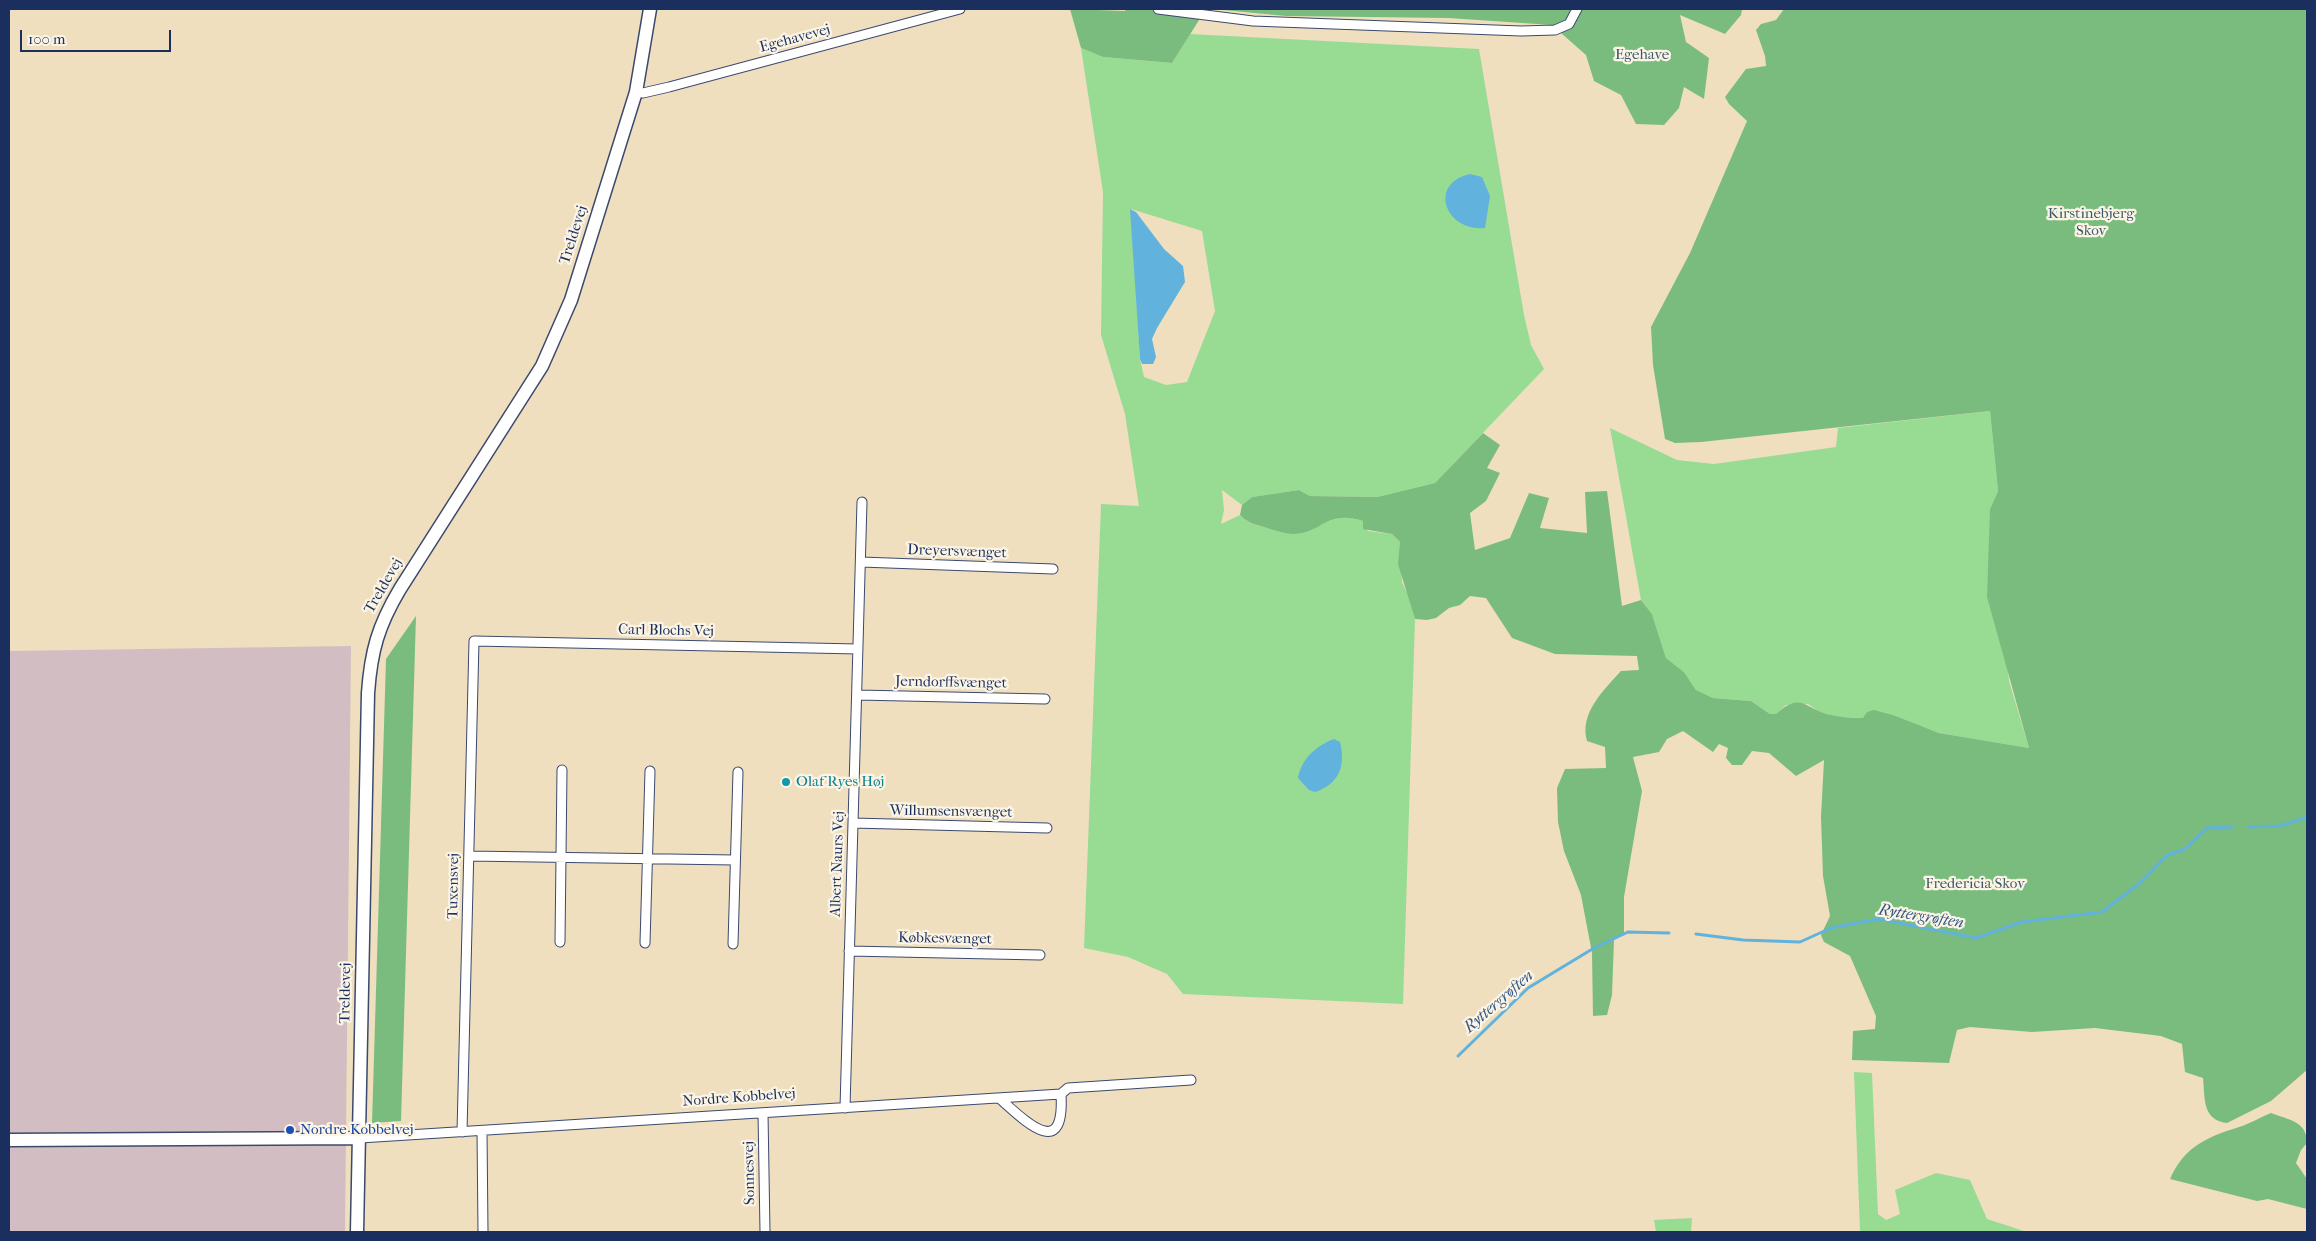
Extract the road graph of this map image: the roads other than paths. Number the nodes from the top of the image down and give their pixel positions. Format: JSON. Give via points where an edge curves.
{"nodes":[{"id":1,"x":650,"y":9,"type":"edge"},
{"id":2,"x":960,"y":9,"type":"edge"},
{"id":3,"x":1158,"y":9,"type":"edge"},
{"id":4,"x":1577,"y":9,"type":"edge"},
{"id":5,"x":636,"y":92,"type":"junction"},
{"id":6,"x":862,"y":502,"type":"dead end"},
{"id":7,"x":861,"y":562,"type":"junction"},
{"id":8,"x":1053,"y":569,"type":"dead end"},
{"id":9,"x":474,"y":641,"type":"joint"},
{"id":10,"x":858,"y":649,"type":"junction"},
{"id":11,"x":857,"y":695,"type":"junction"},
{"id":12,"x":1045,"y":699,"type":"dead end"},
{"id":13,"x":562,"y":770,"type":"dead end"},
{"id":14,"x":650,"y":772,"type":"dead end"},
{"id":15,"x":738,"y":772,"type":"dead end"},
{"id":16,"x":853,"y":823,"type":"junction"},
{"id":17,"x":1047,"y":828,"type":"dead end"},
{"id":18,"x":469,"y":856,"type":"junction"},
{"id":19,"x":561,"y":858,"type":"junction"},
{"id":20,"x":649,"y":859,"type":"junction"},
{"id":21,"x":735,"y":860,"type":"junction"},
{"id":22,"x":560,"y":942,"type":"dead end"},
{"id":23,"x":645,"y":943,"type":"dead end"},
{"id":24,"x":733,"y":944,"type":"dead end"},
{"id":25,"x":850,"y":951,"type":"junction"},
{"id":26,"x":1040,"y":955,"type":"dead end"},
{"id":27,"x":1191,"y":1080,"type":"dead end"},
{"id":28,"x":1061,"y":1094,"type":"junction"},
{"id":29,"x":999,"y":1098,"type":"junction"},
{"id":30,"x":846,"y":1108,"type":"junction"},
{"id":31,"x":763,"y":1113,"type":"junction"},
{"id":32,"x":482,"y":1131,"type":"junction"},
{"id":33,"x":462,"y":1132,"type":"junction"},
{"id":34,"x":360,"y":1138,"type":"junction"},
{"id":35,"x":9,"y":1140,"type":"edge"},
{"id":36,"x":357,"y":1232,"type":"edge"},
{"id":37,"x":483,"y":1232,"type":"edge"},
{"id":38,"x":764,"y":1232,"type":"edge"}],
"edges":[{"from":1,"to":5,"type":"street","name":"Treldevej"},
{"from":2,"to":5,"type":"street","name":"Egehavevej","via":[[668,87]]},
{"from":3,"to":4,"type":"street","via":[[1253,21],[1521,31],[1555,30],[1569,24]]},
{"from":5,"to":34,"type":"street","name":"Treldevej","via":[[571,300],[546,357],[384,615],[376,637],[368,693]]},
{"from":6,"to":7,"type":"street","name":"Albert Naurs Vej"},
{"from":7,"to":8,"type":"street","name":"Dreyersvænget"},
{"from":7,"to":10,"type":"street","name":"Albert Naurs Vej"},
{"from":9,"to":10,"type":"street","name":"Carl Blochs Vej"},
{"from":9,"to":18,"type":"street","name":"Tuxensvej"},
{"from":10,"to":11,"type":"street","name":"Albert Naurs Vej"},
{"from":11,"to":12,"type":"street","name":"Jerndorffsvænget"},
{"from":11,"to":16,"type":"street","name":"Albert Naurs Vej"},
{"from":13,"to":19,"type":"street"},
{"from":14,"to":20,"type":"street"},
{"from":15,"to":21,"type":"street"},
{"from":16,"to":17,"type":"street","name":"Willumsensvænget"},
{"from":16,"to":25,"type":"street","name":"Albert Naurs Vej"},
{"from":18,"to":19,"type":"street"},
{"from":18,"to":33,"type":"street","name":"Tuxensvej"},
{"from":19,"to":20,"type":"street"},
{"from":19,"to":22,"type":"street"},
{"from":20,"to":21,"type":"street"},
{"from":20,"to":23,"type":"street"},
{"from":21,"to":24,"type":"street"},
{"from":25,"to":26,"type":"street","name":"Købkesvænget"},
{"from":25,"to":30,"type":"street","name":"Albert Naurs Vej"},
{"from":27,"to":28,"type":"street","name":"Nordre Kobbelvej","via":[[1068,1088]]},
{"from":28,"to":29,"type":"street","name":"Nordre Kobbelvej"},
{"from":28,"to":29,"type":"street","via":[[1061,1121],[1055,1129],[1044,1131],[1037,1130]]},
{"from":29,"to":30,"type":"street","name":"Nordre Kobbelvej"},
{"from":30,"to":31,"type":"street","name":"Nordre Kobbelvej"},
{"from":31,"to":32,"type":"street","name":"Nordre Kobbelvej"},
{"from":31,"to":38,"type":"street","name":"Sonnesvej"},
{"from":32,"to":33,"type":"street","name":"Nordre Kobbelvej"},
{"from":32,"to":37,"type":"street"},
{"from":33,"to":34,"type":"street","name":"Nordre Kobbelvej"},
{"from":34,"to":35,"type":"street","name":"Nordre Kobbelvej"},
{"from":34,"to":36,"type":"street","name":"Treldevej"}]}
